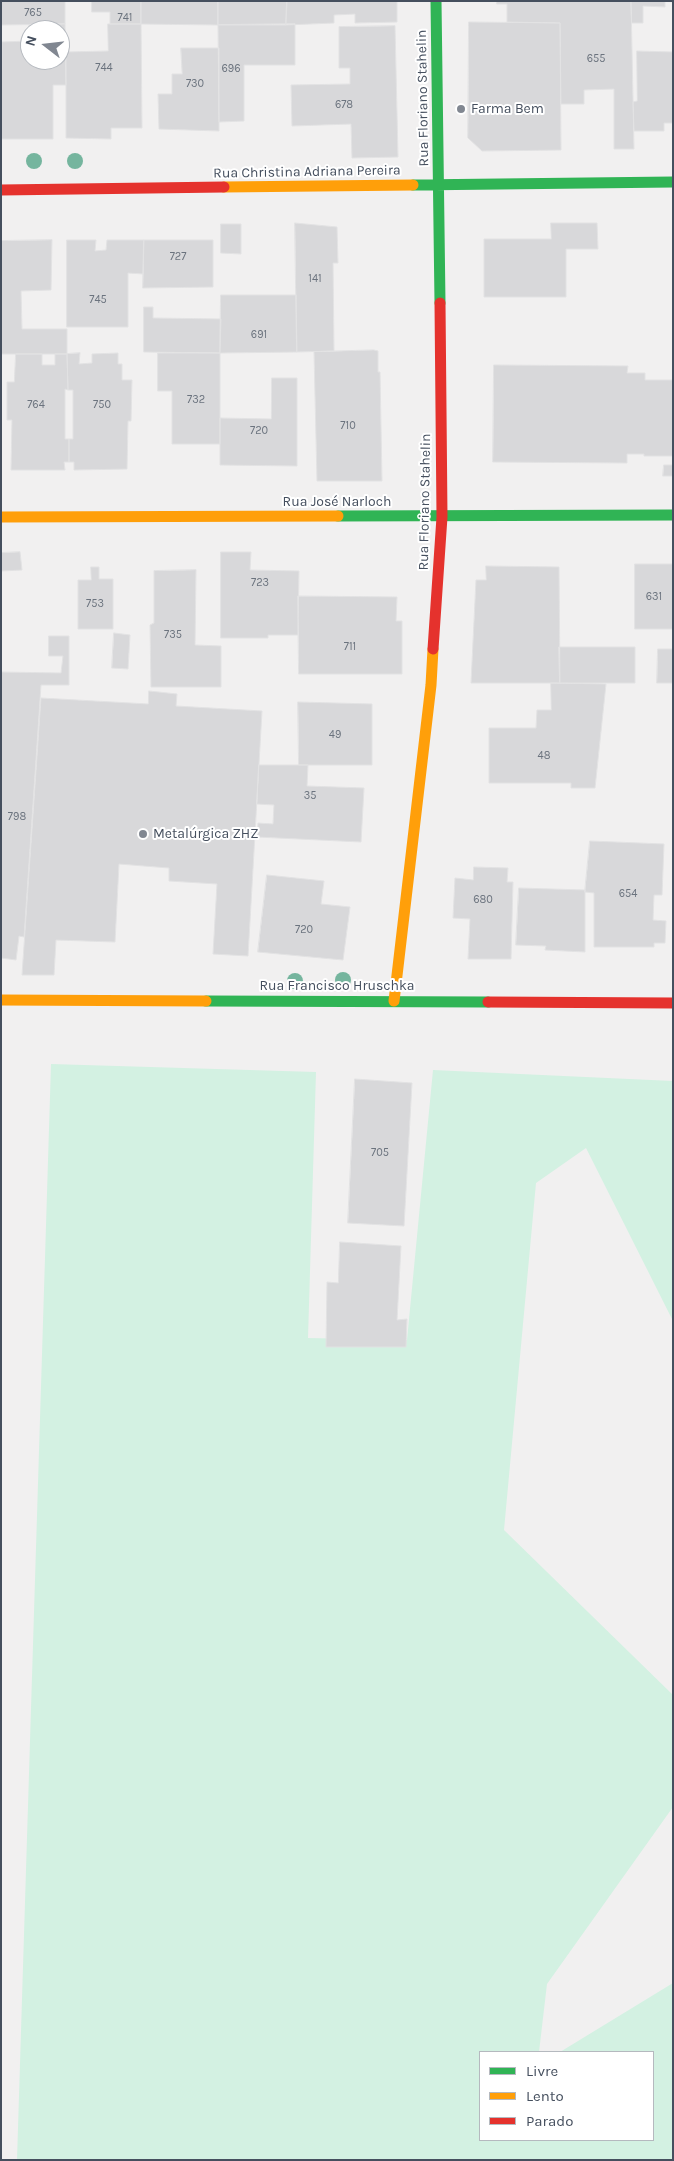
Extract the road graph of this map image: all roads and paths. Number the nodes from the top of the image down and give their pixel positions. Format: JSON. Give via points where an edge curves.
{"nodes":[{"id":1,"x":436,"y":1,"type":"edge"},
{"id":2,"x":673,"y":182,"type":"edge"},
{"id":3,"x":439,"y":185,"type":"junction"},
{"id":4,"x":1,"y":190,"type":"edge"},
{"id":5,"x":673,"y":515,"type":"edge"},
{"id":6,"x":1,"y":517,"type":"edge"},
{"id":7,"x":442,"y":517,"type":"junction"},
{"id":8,"x":1,"y":1000,"type":"edge"},
{"id":9,"x":394,"y":1001,"type":"junction"},
{"id":10,"x":673,"y":1003,"type":"edge"}],
"edges":[{"from":1,"to":3,"type":"street","name":"Rua Floriano Stahelin"},
{"from":2,"to":3,"type":"street","name":"Rua Christina Adriana Pereira"},
{"from":3,"to":4,"type":"street","name":"Rua Christina Adriana Pereira"},
{"from":3,"to":7,"type":"street","name":"Rua Floriano Stahelin"},
{"from":5,"to":7,"type":"street","name":"Rua José Narloch"},
{"from":6,"to":7,"type":"street","name":"Rua José Narloch"},
{"from":7,"to":9,"type":"street","name":"Rua Floriano Stahelin","via":[[431,684]]},
{"from":8,"to":9,"type":"street","name":"Rua Francisco Hruschka"},
{"from":9,"to":10,"type":"street","name":"Rua Francisco Hruschka"}]}
